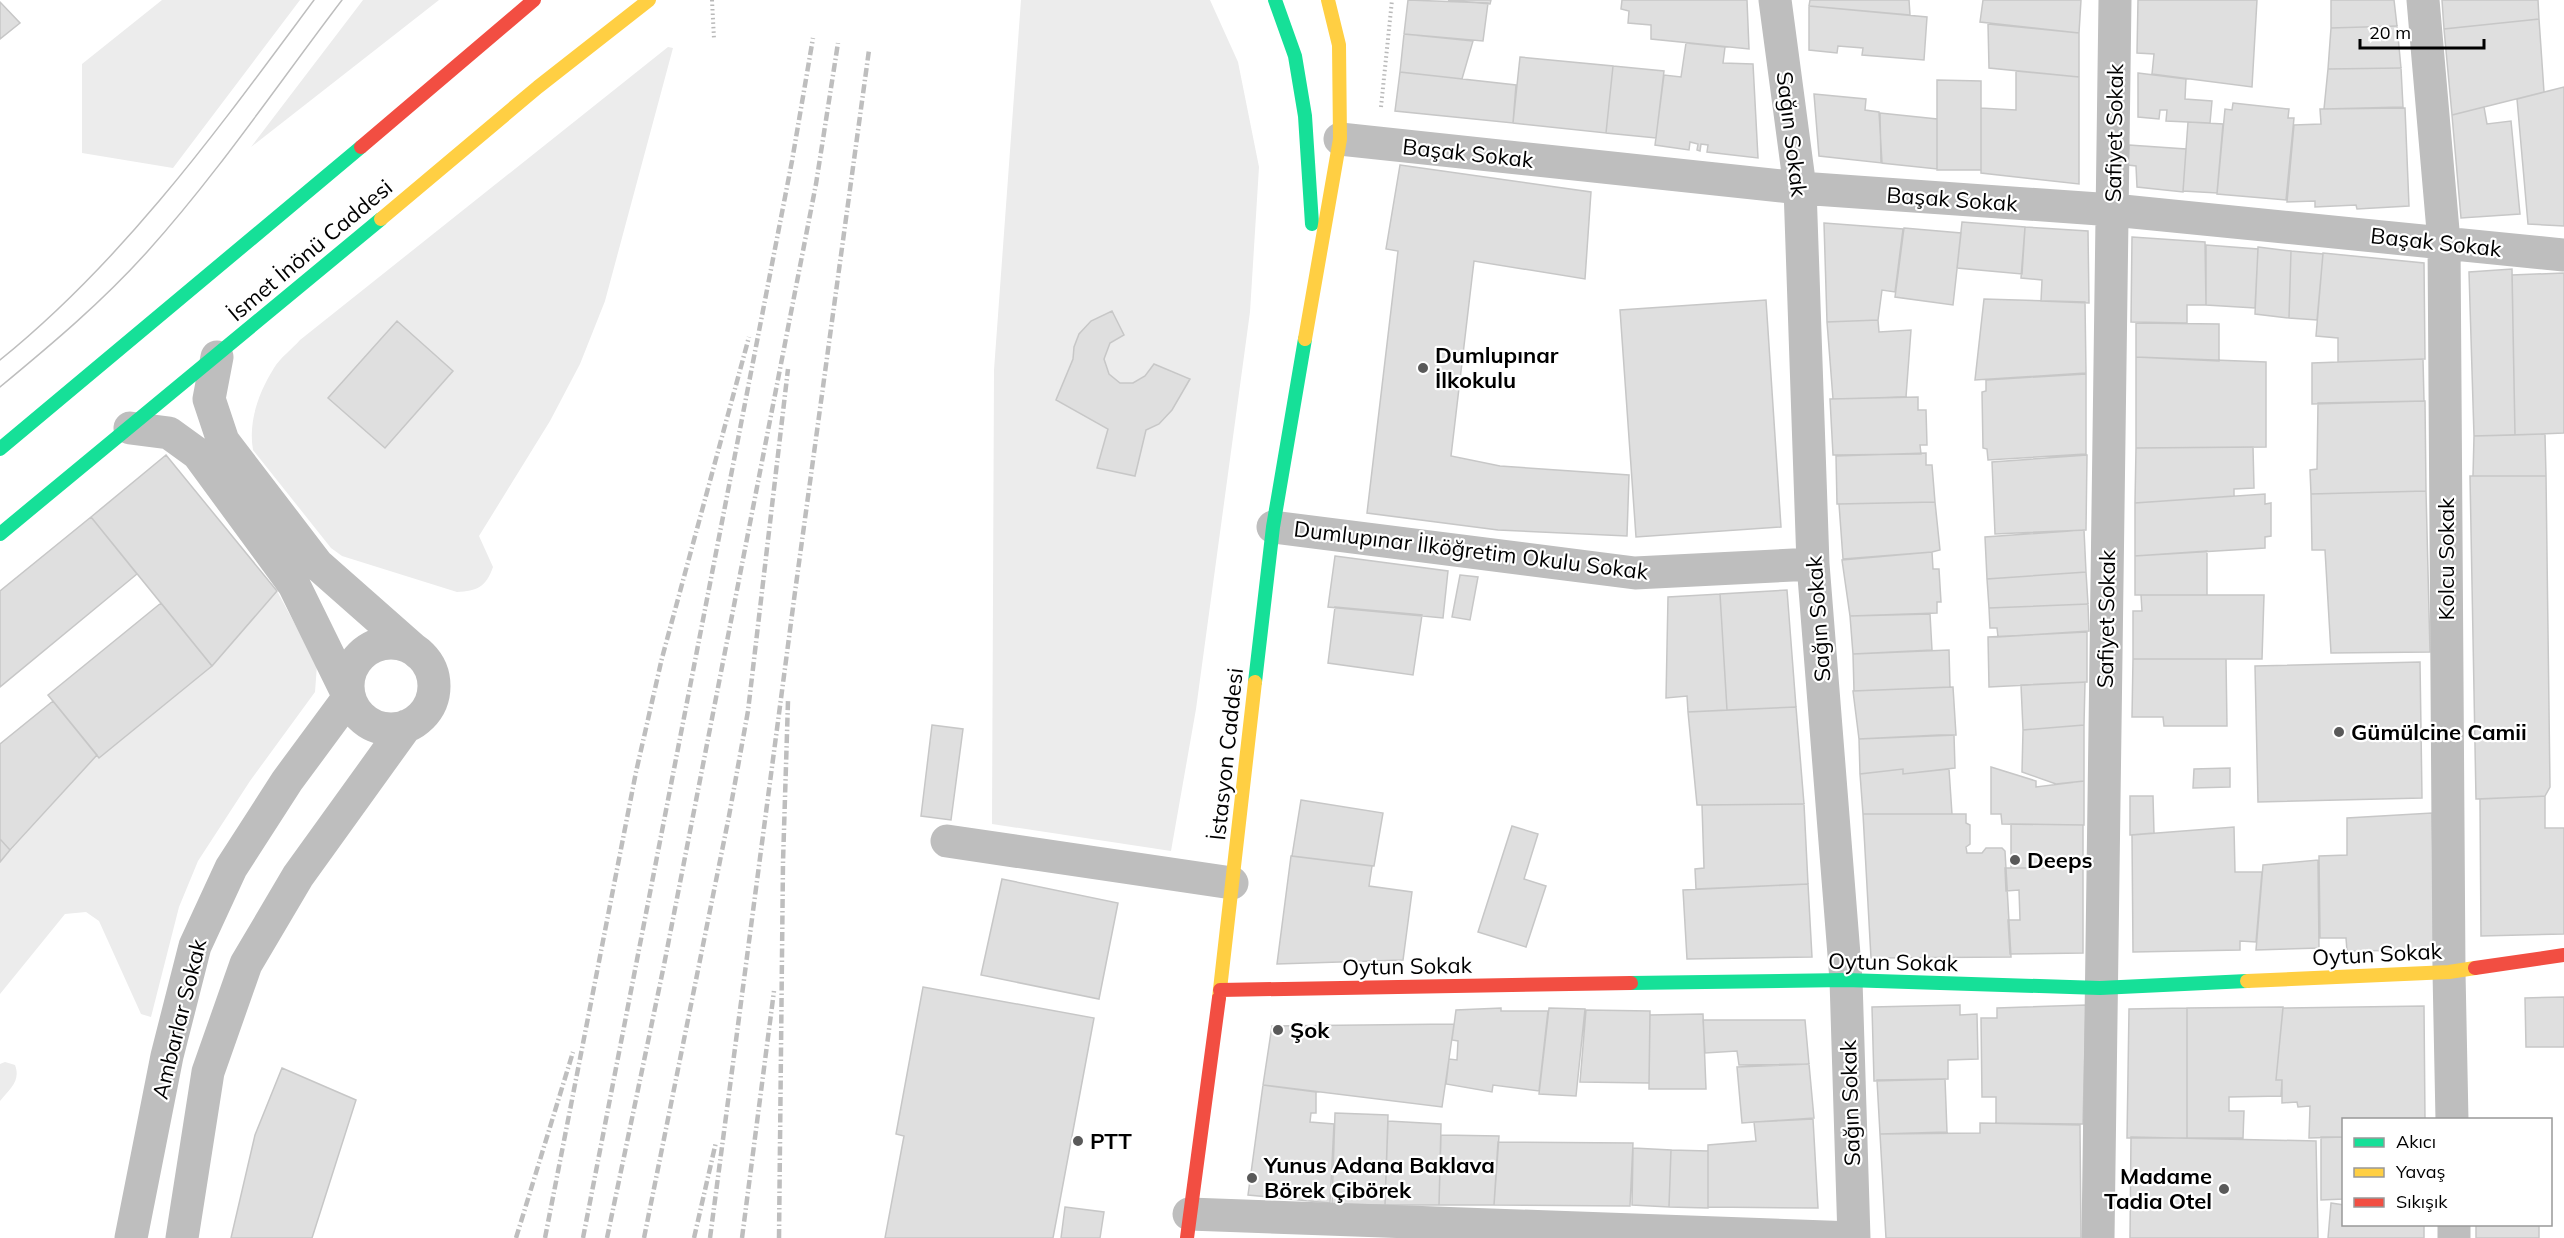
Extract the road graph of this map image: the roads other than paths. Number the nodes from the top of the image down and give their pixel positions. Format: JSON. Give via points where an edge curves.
{"nodes":[{"id":1,"x":534,"y":0,"type":"edge"},
{"id":2,"x":649,"y":0,"type":"edge"},
{"id":3,"x":1275,"y":0,"type":"edge"},
{"id":4,"x":1328,"y":0,"type":"edge"},
{"id":5,"x":1775,"y":0,"type":"edge"},
{"id":6,"x":2115,"y":0,"type":"edge"},
{"id":7,"x":2423,"y":0,"type":"edge"},
{"id":8,"x":1340,"y":139,"type":"junction"},
{"id":9,"x":1800,"y":188,"type":"junction"},
{"id":10,"x":2113,"y":210,"type":"junction"},
{"id":11,"x":2444,"y":242,"type":"junction"},
{"id":12,"x":2564,"y":255,"type":"edge"},
{"id":13,"x":1316,"y":277,"type":"junction"},
{"id":14,"x":217,"y":357,"type":"junction"},
{"id":15,"x":130,"y":428,"type":"junction"},
{"id":16,"x":0,"y":449,"type":"edge"},
{"id":17,"x":1273,"y":526,"type":"junction"},
{"id":18,"x":0,"y":534,"type":"edge"},
{"id":19,"x":1813,"y":564,"type":"junction"},
{"id":20,"x":419,"y":654,"type":"junction"},
{"id":21,"x":349,"y":697,"type":"junction"},
{"id":22,"x":406,"y":726,"type":"junction"},
{"id":23,"x":947,"y":841,"type":"dead end"},
{"id":24,"x":1232,"y":883,"type":"junction"},
{"id":25,"x":2564,"y":955,"type":"edge"},
{"id":26,"x":2449,"y":972,"type":"junction"},
{"id":27,"x":1846,"y":981,"type":"junction"},
{"id":28,"x":2100,"y":988,"type":"junction"},
{"id":29,"x":1220,"y":990,"type":"junction"},
{"id":30,"x":2452,"y":1118,"type":"edge"},
{"id":31,"x":1188,"y":1226,"type":"edge"},
{"id":32,"x":131,"y":1238,"type":"edge"},
{"id":33,"x":182,"y":1238,"type":"edge"},
{"id":34,"x":1854,"y":1238,"type":"edge"},
{"id":35,"x":2098,"y":1238,"type":"edge"}],
"edges":[{"from":1,"to":16,"type":"main road","name":"İsmet İnönü Caddesi"},
{"from":2,"to":14,"type":"main road","name":"İsmet İnönü Caddesi","via":[[534,89]]},
{"from":3,"to":13,"type":"main road","via":[[1294,56],[1305,116]]},
{"from":4,"to":8,"type":"main road","via":[[1339,45]]},
{"from":5,"to":9,"type":"street","name":"Sağın Sokak"},
{"from":6,"to":10,"type":"street","name":"Safiyet Sokak"},
{"from":7,"to":11,"type":"street","name":"Kolcu Sokak"},
{"from":8,"to":9,"type":"street","name":"Başak Sokak"},
{"from":8,"to":13,"type":"main road"},
{"from":9,"to":10,"type":"street","name":"Başak Sokak"},
{"from":9,"to":19,"type":"street","name":"Sağın Sokak"},
{"from":10,"to":11,"type":"street","name":"Başak Sokak"},
{"from":10,"to":28,"type":"street","name":"Safiyet Sokak"},
{"from":11,"to":12,"type":"street","name":"Başak Sokak"},
{"from":11,"to":26,"type":"street","name":"Kolcu Sokak"},
{"from":13,"to":17,"type":"main road","name":"İstasyon Caddesi"},
{"from":14,"to":15,"type":"main road","name":"İsmet İnönü Caddesi"},
{"from":14,"to":20,"type":"street","via":[[209,399],[223,441],[317,564]]},
{"from":15,"to":18,"type":"main road","name":"İsmet İnönü Caddesi"},
{"from":15,"to":21,"type":"street","via":[[168,433],[198,454],[294,585]]},
{"from":17,"to":19,"type":"street","name":"Dumlupınar İlköğretim Okulu Sokak","via":[[1635,573]]},
{"from":17,"to":24,"type":"main road","name":"İstasyon Caddesi"},
{"from":19,"to":27,"type":"street","name":"Sağın Sokak"},
{"from":20,"to":21,"type":"street","via":[[395,644],[381,644],[369,650],[351,670]]},
{"from":20,"to":22,"type":"street","via":[[433,679],[433,694],[419,719]]},
{"from":21,"to":22,"type":"street","via":[[359,715],[376,727]]},
{"from":21,"to":32,"type":"street","name":"Ambarlar Sokak","via":[[287,781],[231,868],[195,946],[167,1056]]},
{"from":22,"to":33,"type":"street","via":[[298,876],[246,964],[208,1072]]},
{"from":23,"to":24,"type":"street"},
{"from":24,"to":29,"type":"main road","name":"İstasyon Caddesi"},
{"from":25,"to":26,"type":"main road","name":"Oytun Sokak"},
{"from":26,"to":28,"type":"main road","name":"Oytun Sokak"},
{"from":26,"to":30,"type":"street","name":"Kolcu Sokak"},
{"from":27,"to":28,"type":"main road","name":"Oytun Sokak"},
{"from":27,"to":29,"type":"main road","name":"Oytun Sokak"},
{"from":27,"to":34,"type":"street","name":"Sağın Sokak"},
{"from":28,"to":35,"type":"street","name":"Safiyet Sokak"},
{"from":29,"to":31,"type":"main road","name":"İstasyon Caddesi"},
{"from":31,"to":34,"type":"street"}]}
